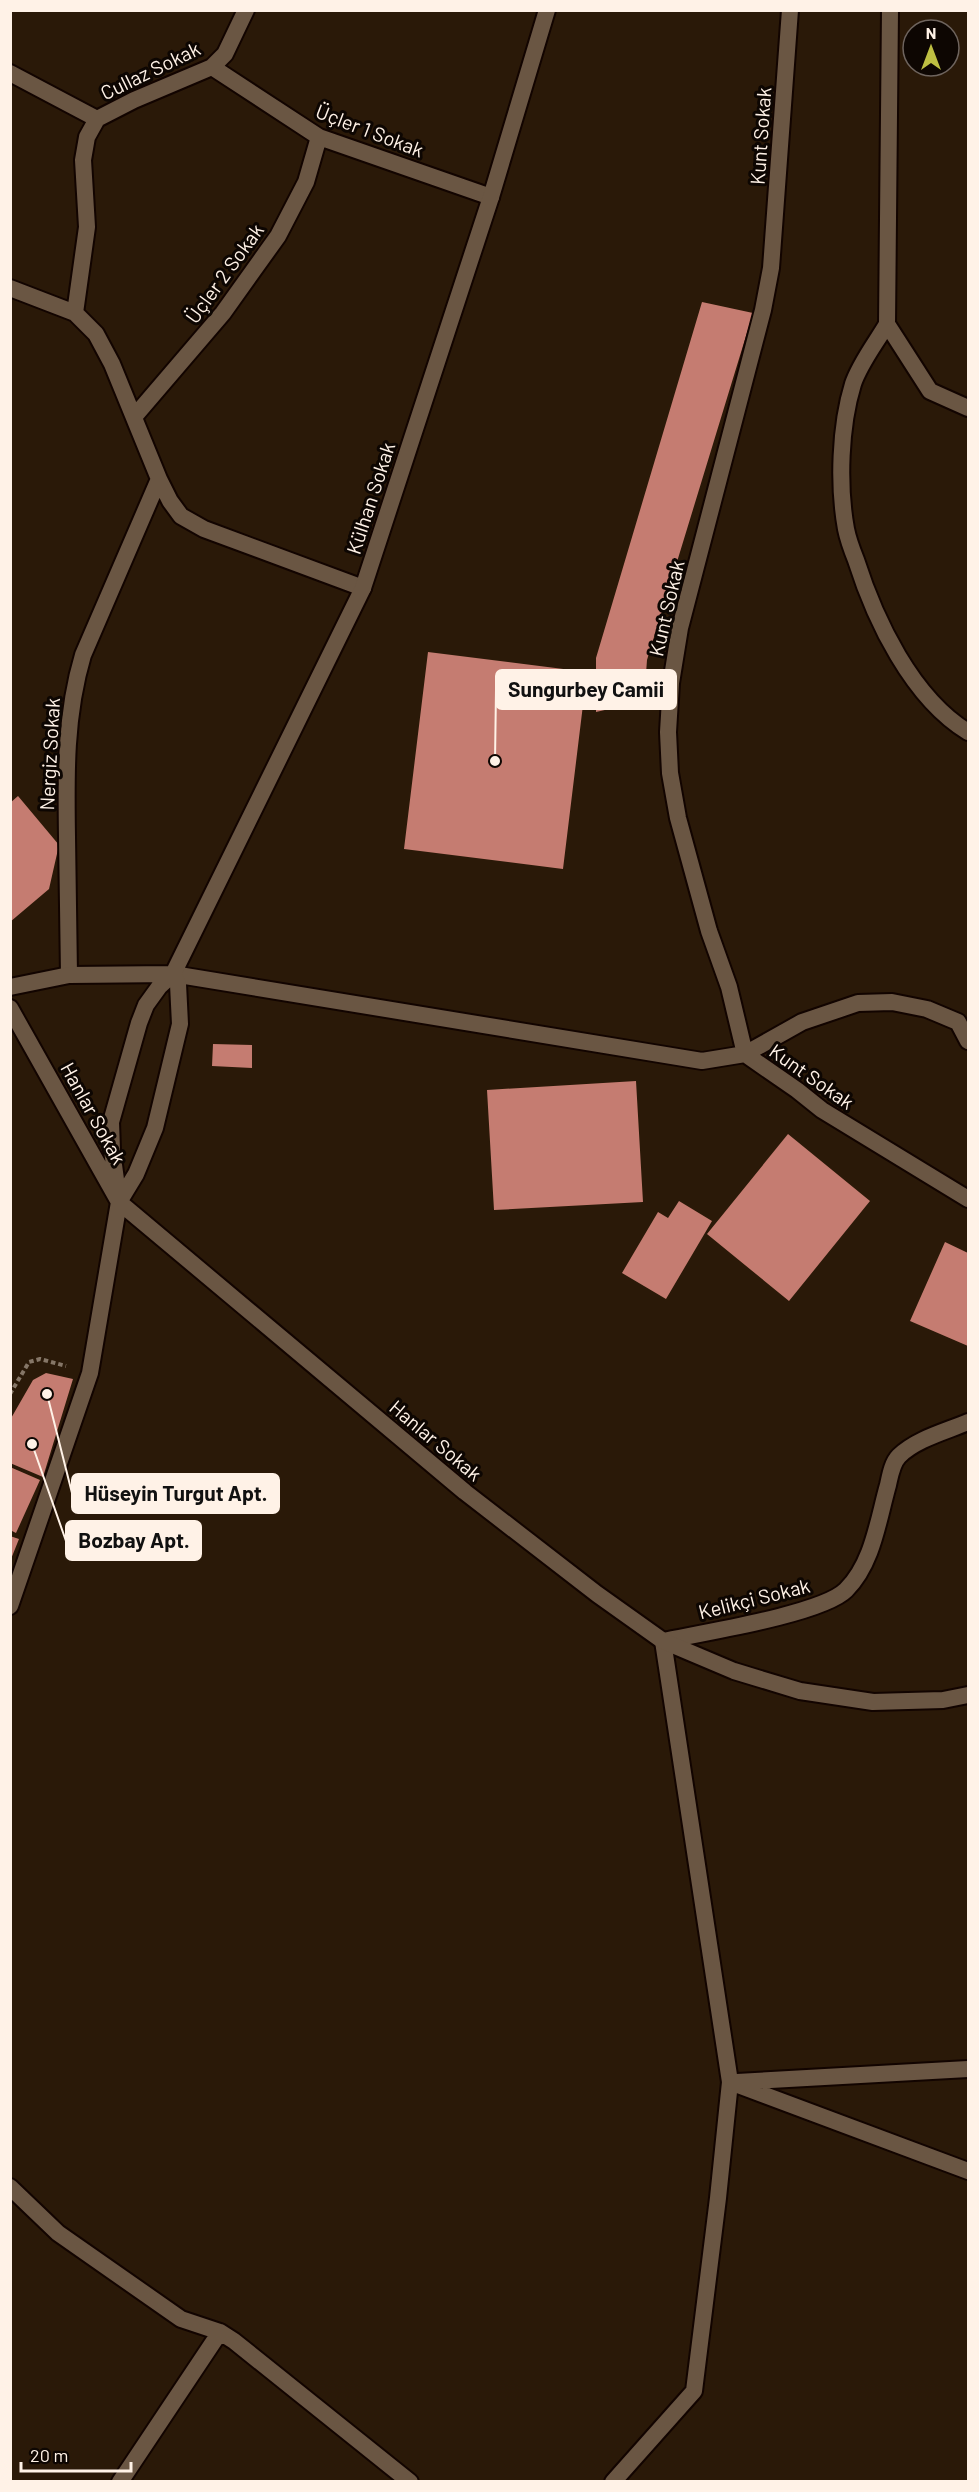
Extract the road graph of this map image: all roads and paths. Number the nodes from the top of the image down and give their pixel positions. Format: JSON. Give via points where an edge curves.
{"nodes":[{"id":1,"x":246,"y":10,"type":"edge"},
{"id":2,"x":547,"y":10,"type":"edge"},
{"id":3,"x":790,"y":10,"type":"edge"},
{"id":4,"x":890,"y":10,"type":"edge"},
{"id":5,"x":212,"y":67,"type":"junction"},
{"id":6,"x":10,"y":73,"type":"edge"},
{"id":7,"x":97,"y":119,"type":"junction"},
{"id":8,"x":319,"y":137,"type":"junction"},
{"id":9,"x":491,"y":197,"type":"junction"},
{"id":10,"x":10,"y":288,"type":"edge"},
{"id":11,"x":75,"y":313,"type":"junction"},
{"id":12,"x":887,"y":324,"type":"junction"},
{"id":13,"x":969,"y":408,"type":"edge"},
{"id":14,"x":134,"y":417,"type":"junction"},
{"id":15,"x":159,"y":479,"type":"junction"},
{"id":16,"x":363,"y":588,"type":"junction"},
{"id":17,"x":969,"y":732,"type":"edge"},
{"id":18,"x":173,"y":974,"type":"junction"},
{"id":19,"x":69,"y":975,"type":"junction"},
{"id":20,"x":10,"y":987,"type":"edge"},
{"id":21,"x":10,"y":1008,"type":"edge"},
{"id":22,"x":969,"y":1009,"type":"edge"},
{"id":23,"x":958,"y":1022,"type":"junction"},
{"id":24,"x":969,"y":1041,"type":"edge"},
{"id":25,"x":745,"y":1054,"type":"junction"},
{"id":26,"x":969,"y":1199,"type":"edge"},
{"id":27,"x":119,"y":1202,"type":"junction"},
{"id":28,"x":90,"y":1373,"type":"junction"},
{"id":29,"x":10,"y":1394,"type":"edge"},
{"id":30,"x":969,"y":1422,"type":"edge"},
{"id":31,"x":10,"y":1606,"type":"edge"},
{"id":32,"x":663,"y":1641,"type":"junction"},
{"id":33,"x":969,"y":1695,"type":"edge"},
{"id":34,"x":969,"y":2069,"type":"edge"},
{"id":35,"x":730,"y":2082,"type":"junction"},
{"id":36,"x":969,"y":2171,"type":"edge"},
{"id":37,"x":10,"y":2187,"type":"edge"},
{"id":38,"x":220,"y":2332,"type":"junction"},
{"id":39,"x":120,"y":2481,"type":"edge"},
{"id":40,"x":410,"y":2481,"type":"edge"},
{"id":41,"x":613,"y":2481,"type":"edge"}],
"edges":[{"from":1,"to":5,"type":"street","name":"Cullaz Sokak","via":[[225,54]]},
{"from":2,"to":9,"type":"street","name":"Külhan Sokak"},
{"from":3,"to":25,"type":"street","name":"Kunt Sokak","via":[[771,268],[680,628],[668,732],[678,818]]},
{"from":4,"to":12,"type":"street"},
{"from":5,"to":7,"type":"street","name":"Cullaz Sokak"},
{"from":5,"to":8,"type":"street","name":"Üçler 1 Sokak"},
{"from":6,"to":7,"type":"street"},
{"from":7,"to":11,"type":"street","name":"Cullaz Sokak","via":[[87,137],[83,160],[87,226]]},
{"from":8,"to":9,"type":"street","name":"Üçler 1 Sokak"},
{"from":8,"to":14,"type":"street","name":"Üçler 2 Sokak","via":[[306,182],[278,236],[223,313]]},
{"from":9,"to":16,"type":"street","name":"Külhan Sokak"},
{"from":10,"to":11,"type":"street"},
{"from":11,"to":14,"type":"street","via":[[96,334]]},
{"from":12,"to":13,"type":"street","via":[[930,392]]},
{"from":12,"to":17,"type":"street","via":[[854,382],[843,432],[846,530],[869,601],[895,649],[929,700]]},
{"from":14,"to":15,"type":"street"},
{"from":15,"to":16,"type":"street","via":[[181,516],[204,529]]},
{"from":15,"to":19,"type":"street","name":"Nergiz Sokak","via":[[83,655],[74,685],[66,775]]},
{"from":16,"to":18,"type":"street","name":"Külhan Sokak"},
{"from":18,"to":19,"type":"street"},
{"from":18,"to":25,"type":"street","via":[[702,1061]]},
{"from":18,"to":27,"type":"street","via":[[178,984],[180,1024],[155,1128],[136,1174]]},
{"from":18,"to":27,"type":"street","name":"Külhan Sokak","via":[[153,996],[139,1023],[111,1122]]},
{"from":19,"to":20,"type":"street"},
{"from":21,"to":27,"type":"street","name":"Hanlar Sokak"},
{"from":22,"to":23,"type":"street"},
{"from":23,"to":24,"type":"street"},
{"from":23,"to":25,"type":"street","via":[[927,1009],[892,1002],[858,1003],[802,1022]]},
{"from":25,"to":26,"type":"street","name":"Kunt Sokak","via":[[822,1110]]},
{"from":27,"to":28,"type":"street"},
{"from":27,"to":32,"type":"street","name":"Hanlar Sokak","via":[[465,1492]]},
{"from":28,"to":29,"type":"path","via":[[40,1359],[29,1362]]},
{"from":28,"to":31,"type":"street"},
{"from":30,"to":32,"type":"street","name":"Kelikçi Sokak","via":[[917,1444],[896,1458],[869,1553],[862,1571],[845,1592],[790,1614]]},
{"from":32,"to":33,"type":"street","name":"Hanlar Sokak","via":[[734,1671],[800,1691],[873,1702],[943,1700]]},
{"from":32,"to":35,"type":"street"},
{"from":34,"to":35,"type":"street"},
{"from":35,"to":36,"type":"street"},
{"from":35,"to":41,"type":"street","via":[[694,2391]]},
{"from":37,"to":38,"type":"street","via":[[57,2233],[181,2319]]},
{"from":38,"to":39,"type":"street"},
{"from":38,"to":40,"type":"street"}]}
